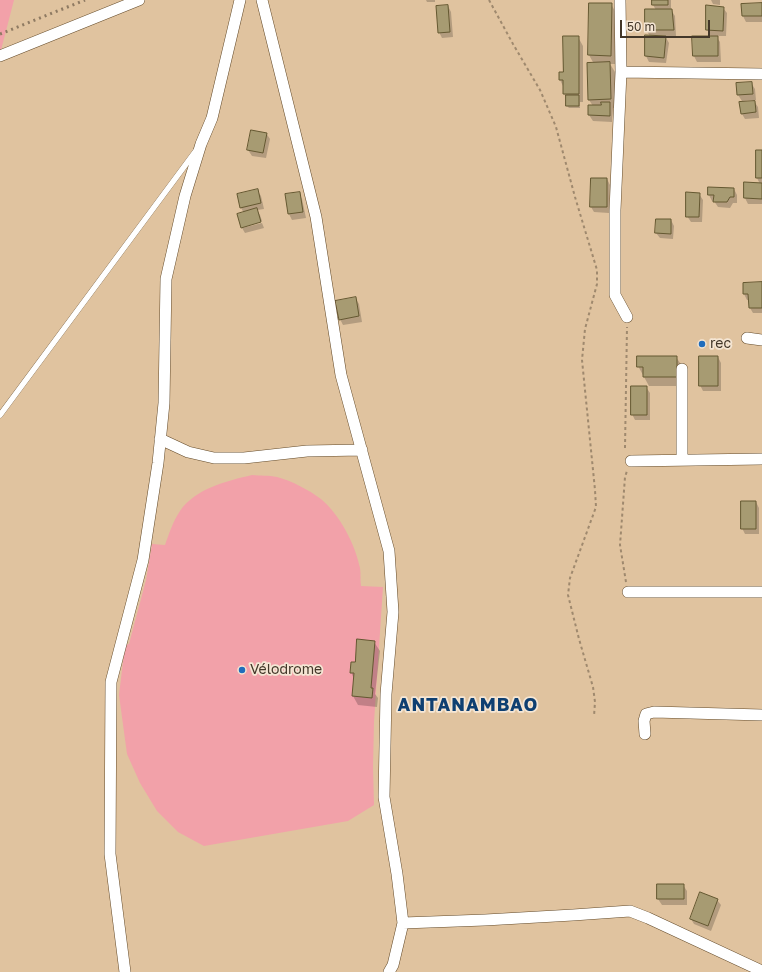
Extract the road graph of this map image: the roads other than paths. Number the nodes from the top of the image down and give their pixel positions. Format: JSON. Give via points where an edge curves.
{"nodes":[{"id":1,"x":139,"y":0,"type":"edge"},
{"id":2,"x":240,"y":0,"type":"edge"},
{"id":3,"x":262,"y":0,"type":"edge"},
{"id":4,"x":620,"y":0,"type":"edge"},
{"id":5,"x":0,"y":56,"type":"edge"},
{"id":6,"x":621,"y":72,"type":"junction"},
{"id":7,"x":762,"y":74,"type":"edge"},
{"id":8,"x":201,"y":144,"type":"junction"},
{"id":9,"x":627,"y":316,"type":"road end"},
{"id":10,"x":747,"y":338,"type":"dead end"},
{"id":11,"x":762,"y":340,"type":"edge"},
{"id":12,"x":682,"y":369,"type":"dead end"},
{"id":13,"x":0,"y":415,"type":"edge"},
{"id":14,"x":160,"y":439,"type":"junction"},
{"id":15,"x":362,"y":450,"type":"junction"},
{"id":16,"x":762,"y":459,"type":"edge"},
{"id":17,"x":682,"y":460,"type":"junction"},
{"id":18,"x":631,"y":461,"type":"road end"},
{"id":19,"x":628,"y":592,"type":"road end"},
{"id":20,"x":762,"y":592,"type":"edge"},
{"id":21,"x":762,"y":715,"type":"edge"},
{"id":22,"x":645,"y":734,"type":"dead end"},
{"id":23,"x":403,"y":923,"type":"junction"},
{"id":24,"x":757,"y":971,"type":"edge"},
{"id":25,"x":125,"y":972,"type":"edge"},
{"id":26,"x":389,"y":972,"type":"edge"}],
"edges":[{"from":1,"to":5,"type":"street"},
{"from":2,"to":8,"type":"street","via":[[212,118]]},
{"from":3,"to":15,"type":"street","via":[[316,217],[342,374]]},
{"from":4,"to":6,"type":"street"},
{"from":6,"to":7,"type":"street"},
{"from":6,"to":9,"type":"street","via":[[615,210],[615,295]]},
{"from":8,"to":13,"type":"lane"},
{"from":8,"to":14,"type":"street","via":[[185,196],[166,279],[164,403]]},
{"from":10,"to":11,"type":"street"},
{"from":12,"to":17,"type":"street"},
{"from":14,"to":15,"type":"street","via":[[188,452],[214,458]]},
{"from":14,"to":25,"type":"street","via":[[143,560],[111,682],[110,854]]},
{"from":15,"to":23,"type":"street","via":[[389,551],[394,612],[386,694],[384,797]]},
{"from":16,"to":17,"type":"street"},
{"from":17,"to":18,"type":"street"},
{"from":19,"to":20,"type":"street"},
{"from":21,"to":22,"type":"street","via":[[654,712],[646,714]]},
{"from":23,"to":24,"type":"street","via":[[630,911]]},
{"from":23,"to":26,"type":"street"}]}
